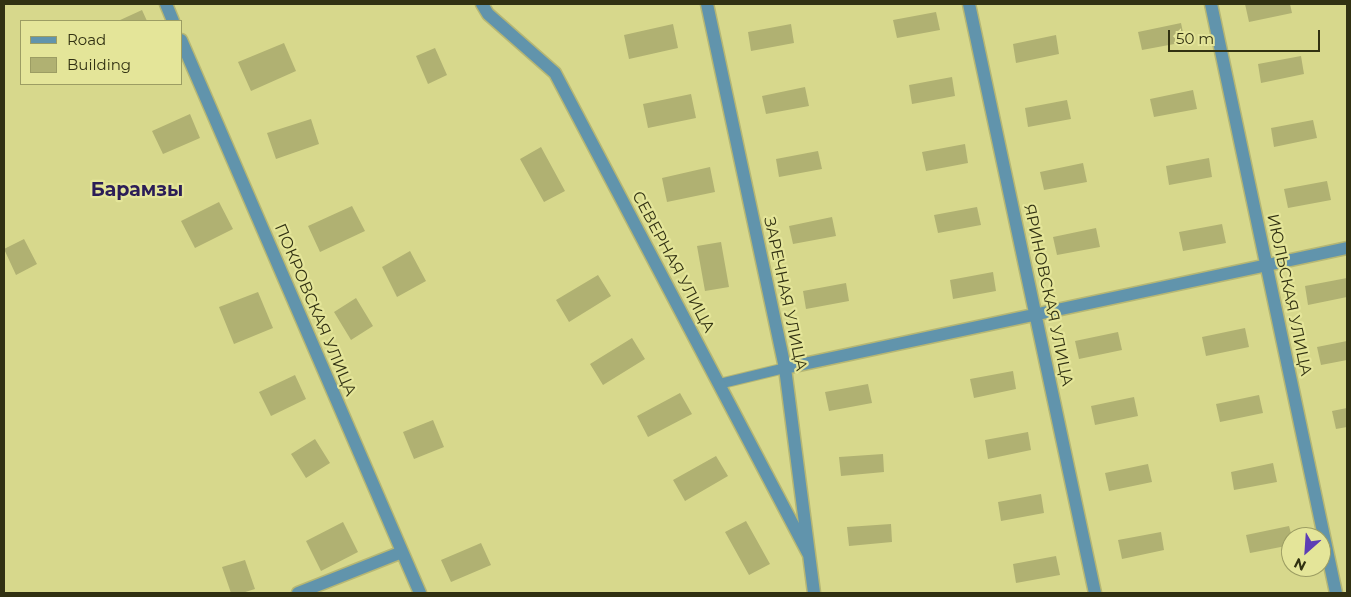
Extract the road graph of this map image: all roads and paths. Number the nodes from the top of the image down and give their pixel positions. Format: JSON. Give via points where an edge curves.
{"nodes":[{"id":1,"x":166,"y":4,"type":"edge"},
{"id":2,"x":482,"y":4,"type":"edge"},
{"id":3,"x":706,"y":4,"type":"edge"},
{"id":4,"x":969,"y":4,"type":"edge"},
{"id":5,"x":1211,"y":4,"type":"edge"},
{"id":6,"x":173,"y":20,"type":"edge"},
{"id":7,"x":182,"y":42,"type":"edge"},
{"id":8,"x":1347,"y":248,"type":"edge"},
{"id":9,"x":1266,"y":265,"type":"junction"},
{"id":10,"x":1036,"y":314,"type":"junction"},
{"id":11,"x":785,"y":368,"type":"junction"},
{"id":12,"x":719,"y":384,"type":"junction"},
{"id":13,"x":402,"y":552,"type":"junction"},
{"id":14,"x":809,"y":555,"type":"junction"},
{"id":15,"x":298,"y":593,"type":"edge"},
{"id":16,"x":420,"y":593,"type":"edge"},
{"id":17,"x":814,"y":593,"type":"edge"},
{"id":18,"x":1096,"y":593,"type":"edge"},
{"id":19,"x":1336,"y":593,"type":"edge"}],
"edges":[{"from":1,"to":6,"type":"street"},
{"from":2,"to":12,"type":"street","name":"СЕВЕРНАЯ УЛИЦА","via":[[488,14],[556,73]]},
{"from":3,"to":11,"type":"street","name":"ЗАРЕЧНАЯ УЛИЦА"},
{"from":4,"to":10,"type":"street","name":"ЯРИНОВСКАЯ УЛИЦА"},
{"from":5,"to":9,"type":"street","name":"ИЮЛЬСКАЯ УЛИЦА"},
{"from":7,"to":13,"type":"street","name":"ПОКРОВСКАЯ УЛИЦА"},
{"from":8,"to":9,"type":"street"},
{"from":9,"to":10,"type":"street"},
{"from":9,"to":19,"type":"street","name":"ИЮЛЬСКАЯ УЛИЦА"},
{"from":10,"to":11,"type":"street"},
{"from":10,"to":18,"type":"street","name":"ЯРИНОВСКАЯ УЛИЦА"},
{"from":11,"to":12,"type":"lane"},
{"from":11,"to":14,"type":"street","name":"ЗАРЕЧНАЯ УЛИЦА"},
{"from":12,"to":14,"type":"street","name":"СЕВЕРНАЯ УЛИЦА"},
{"from":13,"to":15,"type":"street"},
{"from":13,"to":16,"type":"street","name":"ПОКРОВСКАЯ УЛИЦА"},
{"from":14,"to":17,"type":"street","name":"ЗАРЕЧНАЯ УЛИЦА"}]}
